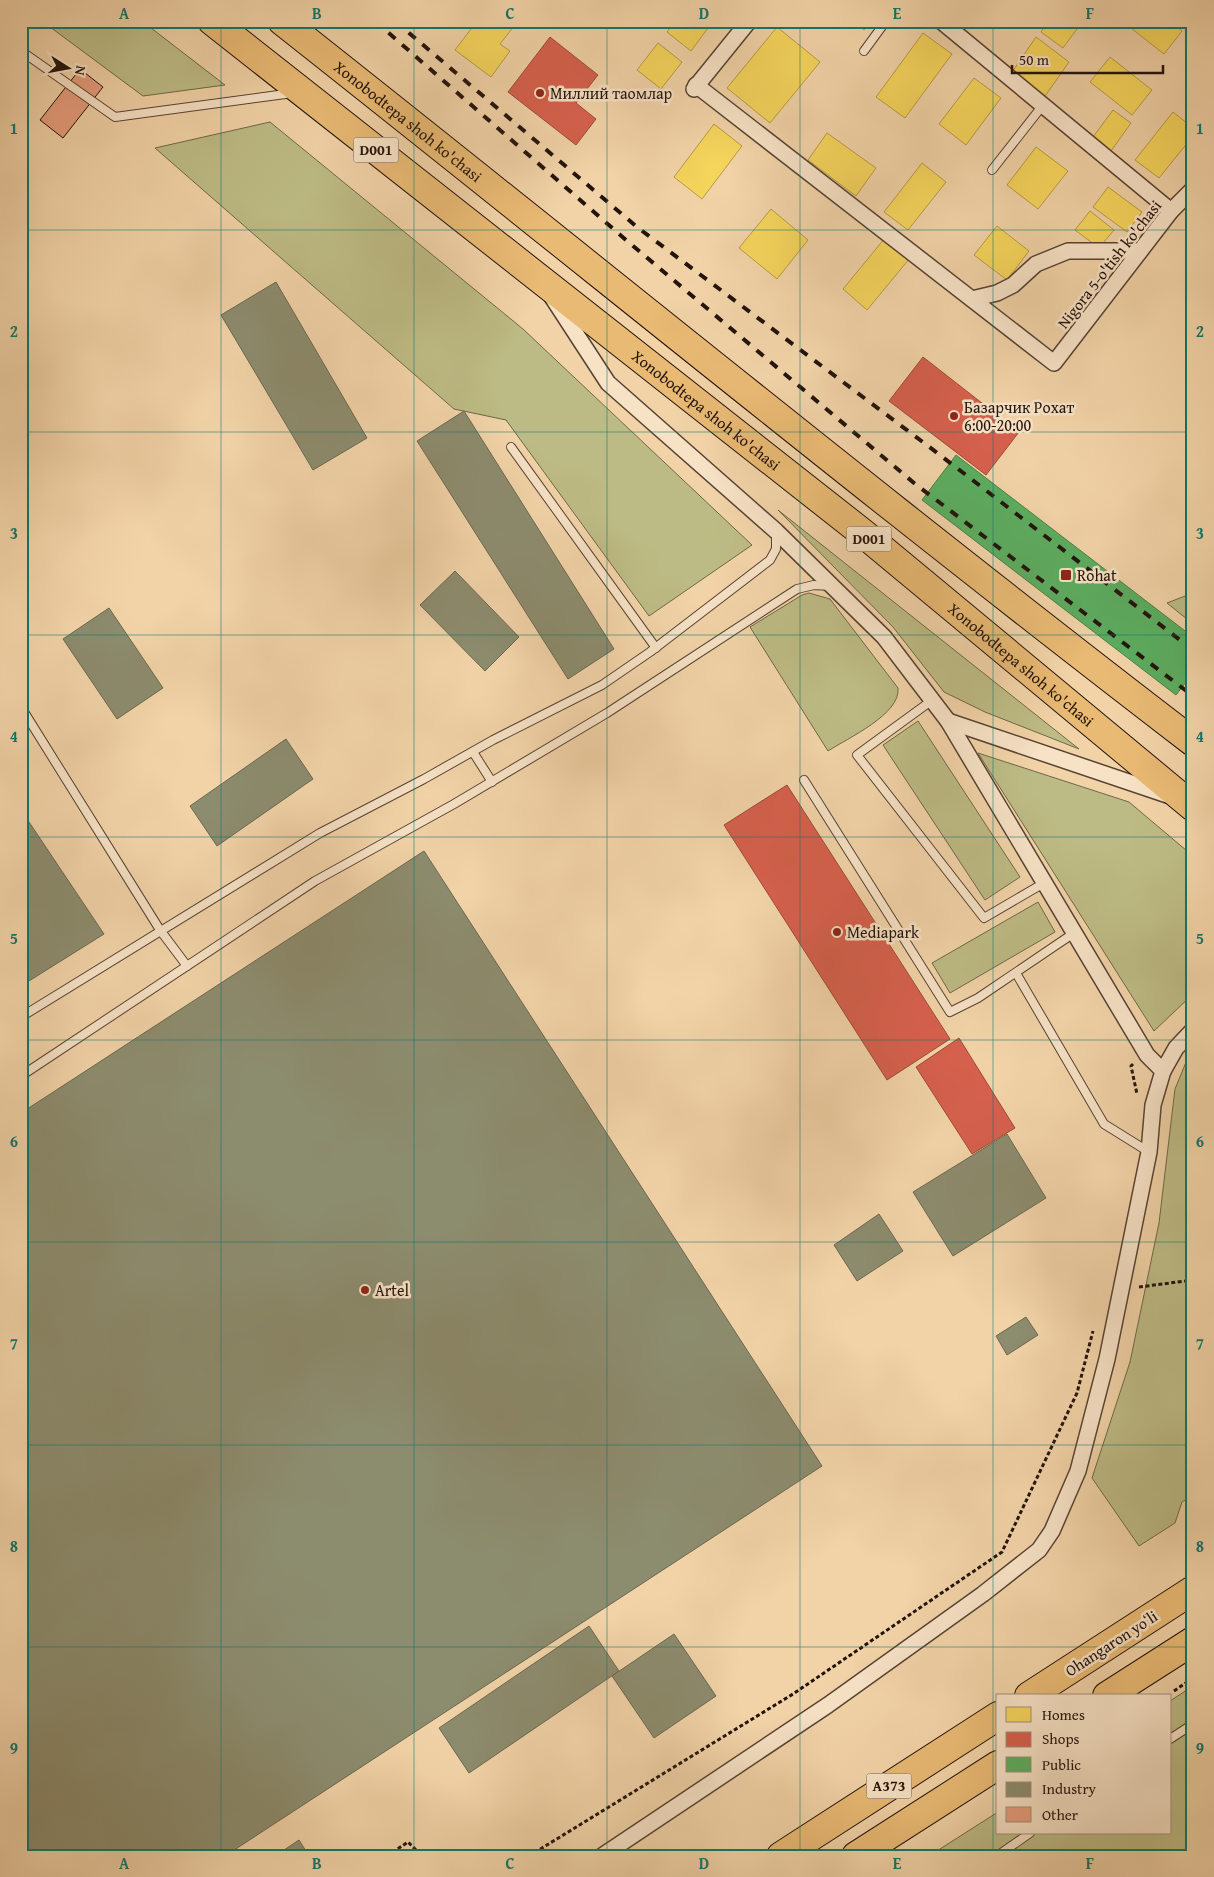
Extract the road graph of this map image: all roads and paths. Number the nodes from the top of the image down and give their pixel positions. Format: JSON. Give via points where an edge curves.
{"nodes":[{"id":1,"x":23,"y":21,"type":"edge"},
{"id":2,"x":212,"y":21,"type":"edge"},
{"id":3,"x":282,"y":21,"type":"edge"},
{"id":4,"x":750,"y":21,"type":"edge"},
{"id":5,"x":886,"y":21,"type":"edge"},
{"id":6,"x":941,"y":21,"type":"edge"},
{"id":7,"x":864,"y":51,"type":"dead end"},
{"id":8,"x":302,"y":92,"type":"junction"},
{"id":9,"x":1043,"y":105,"type":"junction"},
{"id":10,"x":992,"y":170,"type":"dead end"},
{"id":11,"x":1193,"y":189,"type":"edge"},
{"id":12,"x":1171,"y":211,"type":"junction"},
{"id":13,"x":569,"y":248,"type":"junction"},
{"id":14,"x":1140,"y":251,"type":"junction"},
{"id":15,"x":542,"y":280,"type":"junction"},
{"id":16,"x":972,"y":299,"type":"junction"},
{"id":17,"x":511,"y":447,"type":"dead end"},
{"id":18,"x":776,"y":531,"type":"junction"},
{"id":19,"x":835,"y":586,"type":"junction"},
{"id":20,"x":656,"y":648,"type":"junction"},
{"id":21,"x":931,"y":701,"type":"junction"},
{"id":22,"x":21,"y":707,"type":"edge"},
{"id":23,"x":948,"y":721,"type":"junction"},
{"id":24,"x":1193,"y":742,"type":"edge"},
{"id":25,"x":472,"y":752,"type":"junction"},
{"id":26,"x":804,"y":780,"type":"dead end"},
{"id":27,"x":492,"y":782,"type":"junction"},
{"id":28,"x":1189,"y":804,"type":"edge"},
{"id":29,"x":1044,"y":882,"type":"junction"},
{"id":30,"x":160,"y":930,"type":"junction"},
{"id":31,"x":1074,"y":933,"type":"junction"},
{"id":32,"x":187,"y":966,"type":"junction"},
{"id":33,"x":1016,"y":973,"type":"junction"},
{"id":34,"x":21,"y":1017,"type":"edge"},
{"id":35,"x":1193,"y":1030,"type":"edge"},
{"id":36,"x":1147,"y":1055,"type":"junction"},
{"id":37,"x":1162,"y":1071,"type":"junction"},
{"id":38,"x":21,"y":1076,"type":"edge"},
{"id":39,"x":1138,"y":1099,"type":"dead end"},
{"id":40,"x":1149,"y":1152,"type":"junction"},
{"id":41,"x":1193,"y":1280,"type":"edge"},
{"id":42,"x":1122,"y":1289,"type":"junction"},
{"id":43,"x":1094,"y":1326,"type":"dead end"},
{"id":44,"x":1193,"y":1545,"type":"edge"},
{"id":45,"x":1191,"y":1550,"type":"dead end"},
{"id":46,"x":1193,"y":1590,"type":"edge"},
{"id":47,"x":1193,"y":1641,"type":"edge"},
{"id":48,"x":1193,"y":1678,"type":"edge"},
{"id":49,"x":1174,"y":1691,"type":"dead end"},
{"id":50,"x":1032,"y":1694,"type":"edge"},
{"id":51,"x":1110,"y":1694,"type":"edge"},
{"id":52,"x":996,"y":1717,"type":"edge"},
{"id":53,"x":1193,"y":1724,"type":"edge"},
{"id":54,"x":1172,"y":1738,"type":"edge"},
{"id":55,"x":996,"y":1766,"type":"edge"},
{"id":56,"x":1029,"y":1834,"type":"edge"},
{"id":57,"x":387,"y":1856,"type":"edge"},
{"id":58,"x":422,"y":1856,"type":"edge"},
{"id":59,"x":529,"y":1856,"type":"edge"},
{"id":60,"x":602,"y":1856,"type":"edge"},
{"id":61,"x":781,"y":1856,"type":"edge"},
{"id":62,"x":856,"y":1856,"type":"edge"},
{"id":63,"x":997,"y":1856,"type":"edge"}],
"edges":[{"from":1,"to":8,"type":"lane","via":[[24,53],[115,117]]},
{"from":2,"to":8,"type":"highway","name":"Xonobodtepa shoh ko'chasi","number":"D001"},
{"from":3,"to":13,"type":"highway","name":"Xonobodtepa shoh ko'chasi","number":"D001"},
{"from":4,"to":16,"type":"street","via":[[695,87]]},
{"from":5,"to":7,"type":"lane"},
{"from":6,"to":9,"type":"street"},
{"from":8,"to":15,"type":"highway","name":"Xonobodtepa shoh ko'chasi","number":"D001"},
{"from":9,"to":10,"type":"lane"},
{"from":9,"to":12,"type":"street"},
{"from":11,"to":12,"type":"street","name":"Nigora 5-o'tish ko'chasi"},
{"from":12,"to":14,"type":"street","name":"Nigora 5-o'tish ko'chasi"},
{"from":13,"to":15,"type":"highway"},
{"from":13,"to":24,"type":"highway","name":"Xonobodtepa shoh ko'chasi","number":"D001","via":[[810,443]]},
{"from":14,"to":16,"type":"street","via":[[1068,251],[1036,264],[1013,285]]},
{"from":14,"to":16,"type":"street","name":"Nigora 5-o'tish ko'chasi","via":[[1054,363]]},
{"from":15,"to":18,"type":"street","via":[[608,383]]},
{"from":15,"to":28,"type":"highway","name":"Xonobodtepa shoh ko'chasi","number":"D001","via":[[864,534]]},
{"from":17,"to":20,"type":"lane"},
{"from":18,"to":19,"type":"street"},
{"from":18,"to":20,"type":"lane","via":[[776,549],[770,560]]},
{"from":19,"to":21,"type":"street","via":[[884,637]]},
{"from":19,"to":27,"type":"lane","via":[[814,585],[797,589],[607,713]]},
{"from":20,"to":25,"type":"lane","via":[[602,685]]},
{"from":21,"to":23,"type":"street"},
{"from":21,"to":29,"type":"lane","via":[[857,755],[984,918]]},
{"from":22,"to":30,"type":"lane"},
{"from":23,"to":28,"type":"street"},
{"from":23,"to":29,"type":"street"},
{"from":25,"to":27,"type":"lane"},
{"from":25,"to":30,"type":"lane","via":[[320,832]]},
{"from":26,"to":33,"type":"lane","via":[[950,1012]]},
{"from":27,"to":32,"type":"lane","via":[[315,881]]},
{"from":29,"to":31,"type":"street"},
{"from":30,"to":32,"type":"lane"},
{"from":30,"to":34,"type":"lane"},
{"from":31,"to":33,"type":"lane"},
{"from":31,"to":36,"type":"street"},
{"from":32,"to":38,"type":"lane"},
{"from":33,"to":40,"type":"lane","via":[[1104,1124]]},
{"from":35,"to":37,"type":"street","via":[[1176,1048]]},
{"from":36,"to":37,"type":"street"},
{"from":36,"to":39,"type":"path","via":[[1131,1066]]},
{"from":37,"to":40,"type":"street","via":[[1153,1105]]},
{"from":40,"to":42,"type":"street"},
{"from":41,"to":42,"type":"path"},
{"from":42,"to":60,"type":"street","via":[[1078,1471],[1052,1532],[1039,1550],[828,1705]]},
{"from":43,"to":59,"type":"path","via":[[1077,1393],[1002,1552],[793,1694]]},
{"from":44,"to":45,"type":"path"},
{"from":46,"to":50,"type":"highway","name":"Ohangaron yoʻli"},
{"from":47,"to":51,"type":"highway"},
{"from":48,"to":49,"type":"path"},
{"from":52,"to":61,"type":"highway","number":"A373"},
{"from":53,"to":54,"type":"lane"},
{"from":55,"to":62,"type":"highway","number":"A373"},
{"from":56,"to":63,"type":"lane"},
{"from":57,"to":58,"type":"path","via":[[408,1842]]}]}
